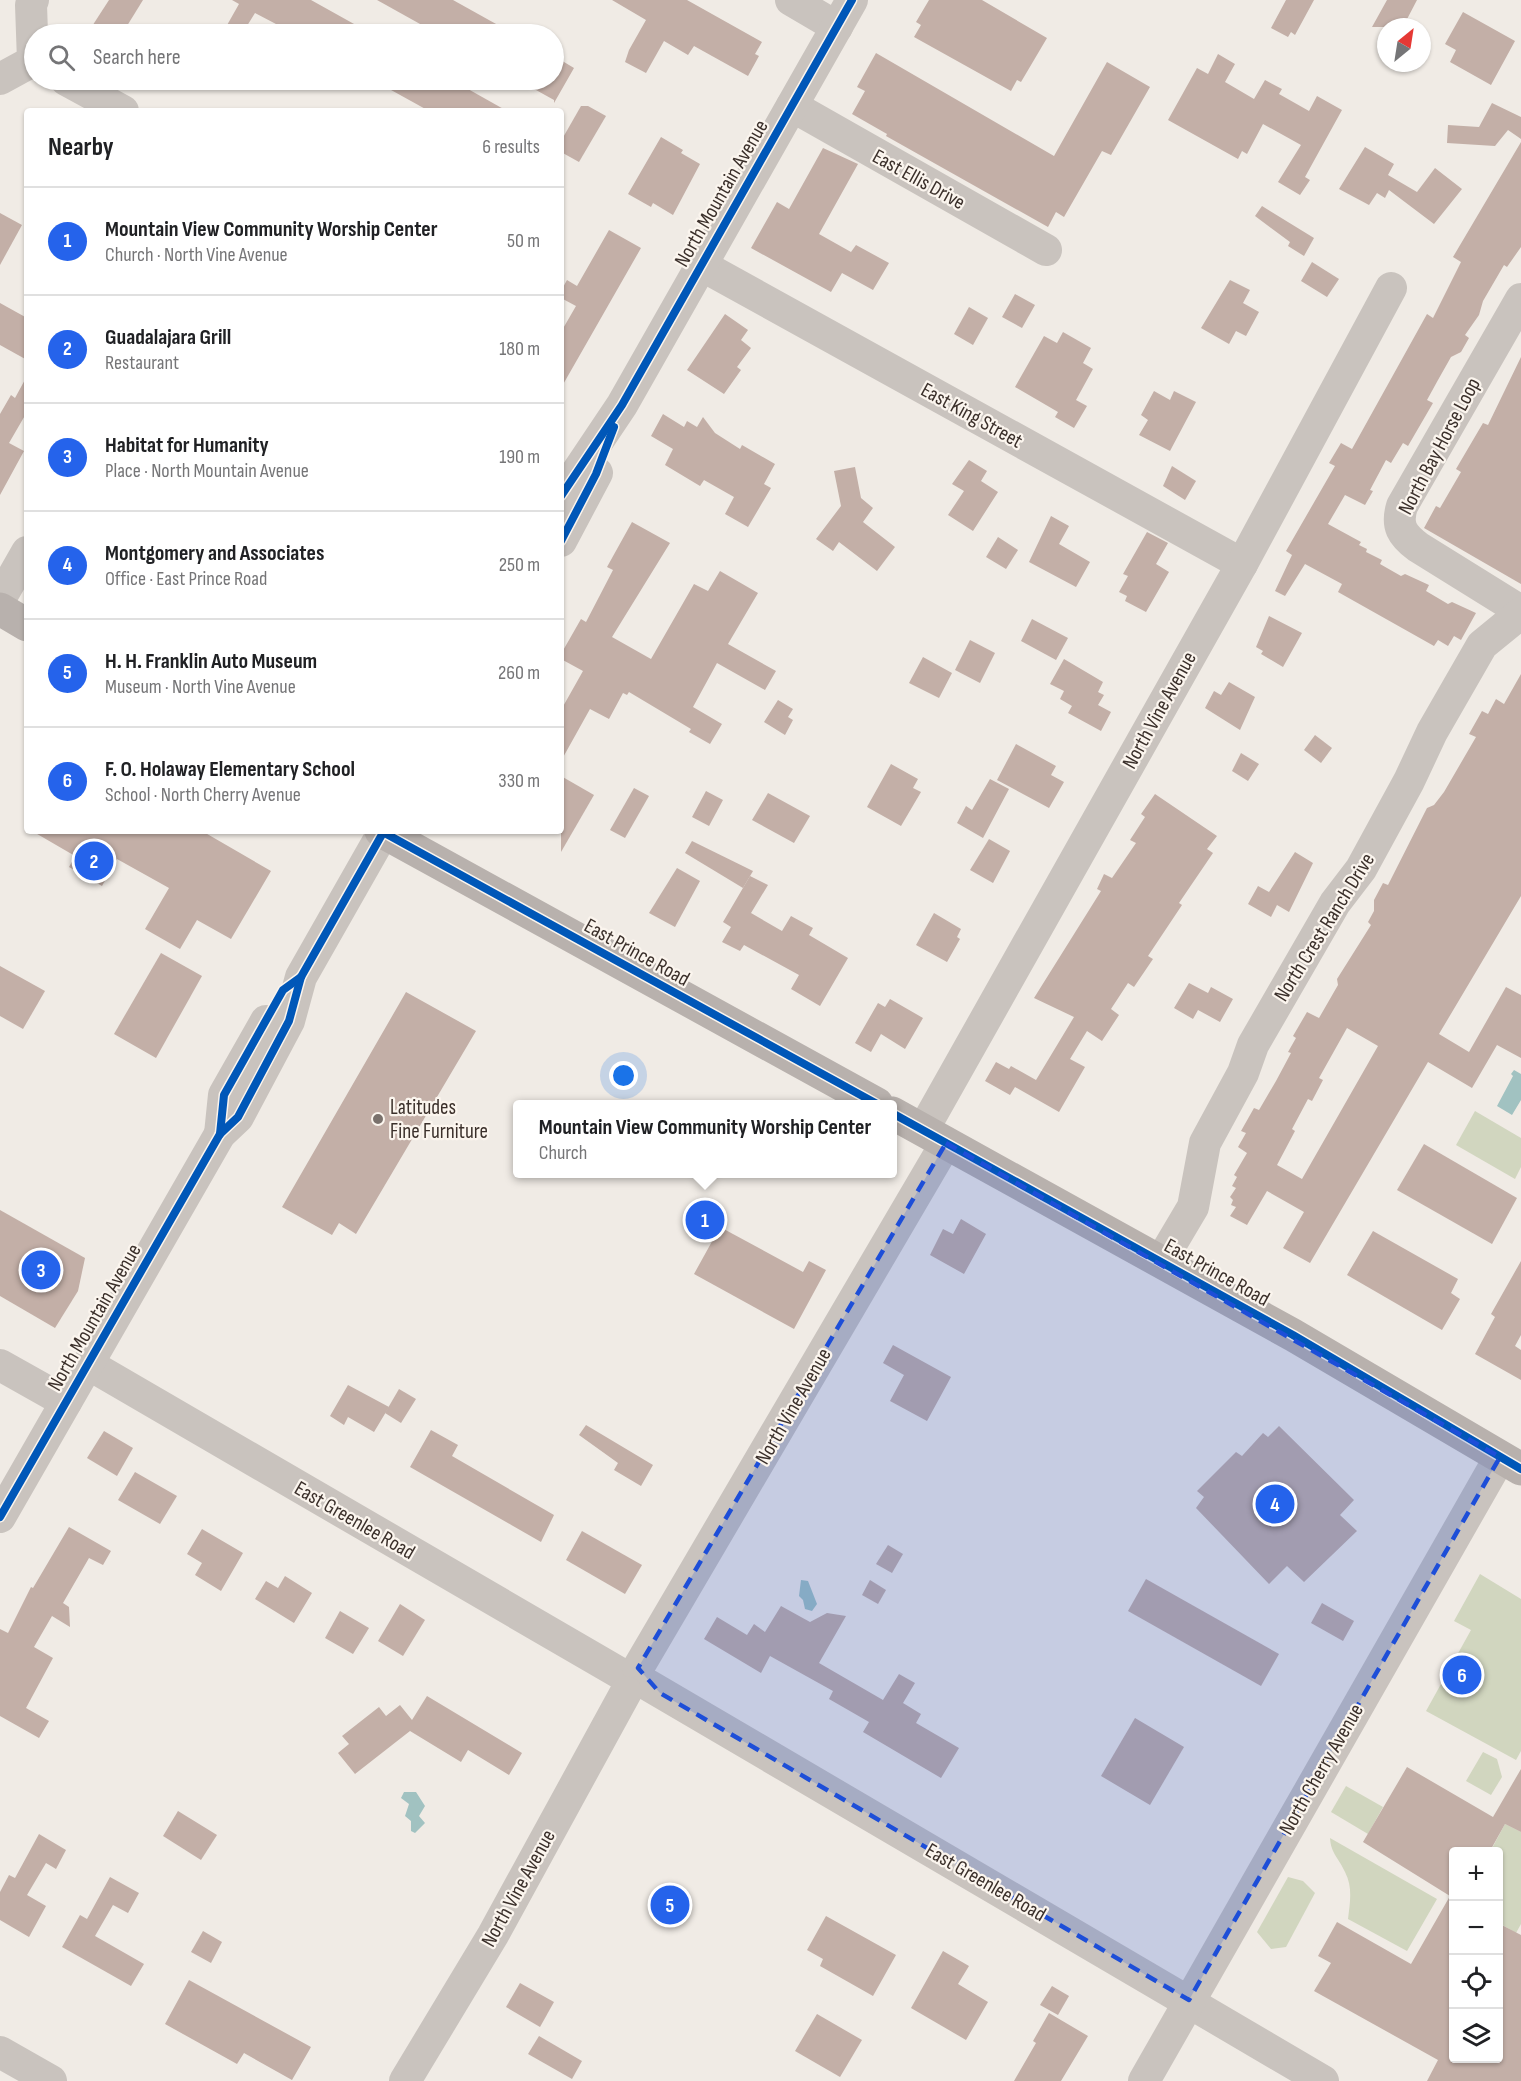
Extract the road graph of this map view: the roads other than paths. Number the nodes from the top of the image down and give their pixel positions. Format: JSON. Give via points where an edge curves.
{"nodes":[{"id":1,"x":33,"y":0,"type":"edge"},
{"id":2,"x":791,"y":0,"type":"edge"},
{"id":3,"x":852,"y":0,"type":"edge"},
{"id":4,"x":32,"y":24,"type":"edge"},
{"id":5,"x":837,"y":27,"type":"junction"},
{"id":6,"x":24,"y":67,"type":"edge"},
{"id":7,"x":0,"y":79,"type":"edge"},
{"id":8,"x":84,"y":90,"type":"edge"},
{"id":9,"x":792,"y":106,"type":"junction"},
{"id":10,"x":117,"y":108,"type":"edge"},
{"id":11,"x":1046,"y":250,"type":"dead end"},
{"id":12,"x":701,"y":265,"type":"junction"},
{"id":13,"x":1391,"y":288,"type":"dead end"},
{"id":14,"x":1521,"y":299,"type":"edge"},
{"id":15,"x":622,"y":405,"type":"junction"},
{"id":16,"x":564,"y":492,"type":"edge"},
{"id":17,"x":564,"y":535,"type":"edge"},
{"id":18,"x":24,"y":557,"type":"edge"},
{"id":19,"x":1242,"y":564,"type":"junction"},
{"id":20,"x":0,"y":599,"type":"edge"},
{"id":21,"x":0,"y":609,"type":"edge"},
{"id":22,"x":1521,"y":612,"type":"edge"},
{"id":23,"x":24,"y":623,"type":"edge"},
{"id":24,"x":382,"y":834,"type":"edge"},
{"id":25,"x":387,"y":834,"type":"edge"},
{"id":26,"x":870,"y":1100,"type":"edge"},
{"id":27,"x":897,"y":1116,"type":"edge"},
{"id":28,"x":934,"y":1136,"type":"junction"},
{"id":29,"x":1161,"y":1261,"type":"junction"},
{"id":30,"x":88,"y":1364,"type":"junction"},
{"id":31,"x":0,"y":1365,"type":"edge"},
{"id":32,"x":66,"y":1402,"type":"junction"},
{"id":33,"x":1510,"y":1463,"type":"edge"},
{"id":34,"x":0,"y":1516,"type":"edge"},
{"id":35,"x":634,"y":1680,"type":"junction"},
{"id":36,"x":1189,"y":2000,"type":"junction"},
{"id":37,"x":0,"y":2052,"type":"edge"},
{"id":38,"x":51,"y":2081,"type":"edge"},
{"id":39,"x":405,"y":2081,"type":"edge"},
{"id":40,"x":1144,"y":2081,"type":"edge"},
{"id":41,"x":1323,"y":2081,"type":"edge"}],
"edges":[{"from":1,"to":4,"type":"street"},
{"from":2,"to":5,"type":"street"},
{"from":3,"to":5,"type":"street","name":"North Mountain Avenue"},
{"from":5,"to":9,"type":"street","name":"North Mountain Avenue"},
{"from":6,"to":7,"type":"street"},
{"from":8,"to":10,"type":"street"},
{"from":9,"to":11,"type":"street","name":"East Ellis Drive"},
{"from":9,"to":12,"type":"street","name":"North Mountain Avenue"},
{"from":12,"to":15,"type":"street","name":"North Mountain Avenue"},
{"from":12,"to":19,"type":"street","name":"East King Street"},
{"from":13,"to":19,"type":"street","name":"North Vine Avenue"},
{"from":14,"to":22,"type":"street","name":"North Bay Horse Loop","via":[[1402,506],[1399,526],[1418,548]]},
{"from":15,"to":16,"type":"street","name":"North Mountain Avenue"},
{"from":15,"to":17,"type":"street","name":"North Mountain Avenue","via":[[596,474]]},
{"from":18,"to":20,"type":"street"},
{"from":19,"to":28,"type":"street","name":"North Vine Avenue"},
{"from":21,"to":23,"type":"main road"},
{"from":22,"to":29,"type":"street","name":"North Crest Ranch Drive","via":[[1482,645],[1361,869],[1335,903],[1253,1045],[1243,1073],[1205,1143],[1192,1207]]},
{"from":24,"to":30,"type":"street","name":"North Mountain Avenue","via":[[301,977],[289,1021],[238,1118],[220,1134]]},
{"from":25,"to":26,"type":"main road","name":"East Prince Road"},
{"from":27,"to":28,"type":"main road","name":"East Prince Road"},
{"from":28,"to":29,"type":"main road","name":"East Prince Road"},
{"from":28,"to":35,"type":"street","name":"North Vine Avenue"},
{"from":29,"to":33,"type":"main road","name":"East Prince Road"},
{"from":30,"to":32,"type":"street","name":"North Mountain Avenue"},
{"from":30,"to":35,"type":"street","name":"East Greenlee Road"},
{"from":31,"to":32,"type":"street"},
{"from":32,"to":34,"type":"street","name":"North Mountain Avenue"},
{"from":33,"to":36,"type":"street","name":"North Cherry Avenue"},
{"from":35,"to":36,"type":"street","name":"East Greenlee Road"},
{"from":35,"to":39,"type":"street","name":"North Vine Avenue","via":[[493,1935]]},
{"from":36,"to":40,"type":"street","name":"North Cherry Avenue"},
{"from":36,"to":41,"type":"street","name":"East Greenlee Road"},
{"from":37,"to":38,"type":"street"}]}
